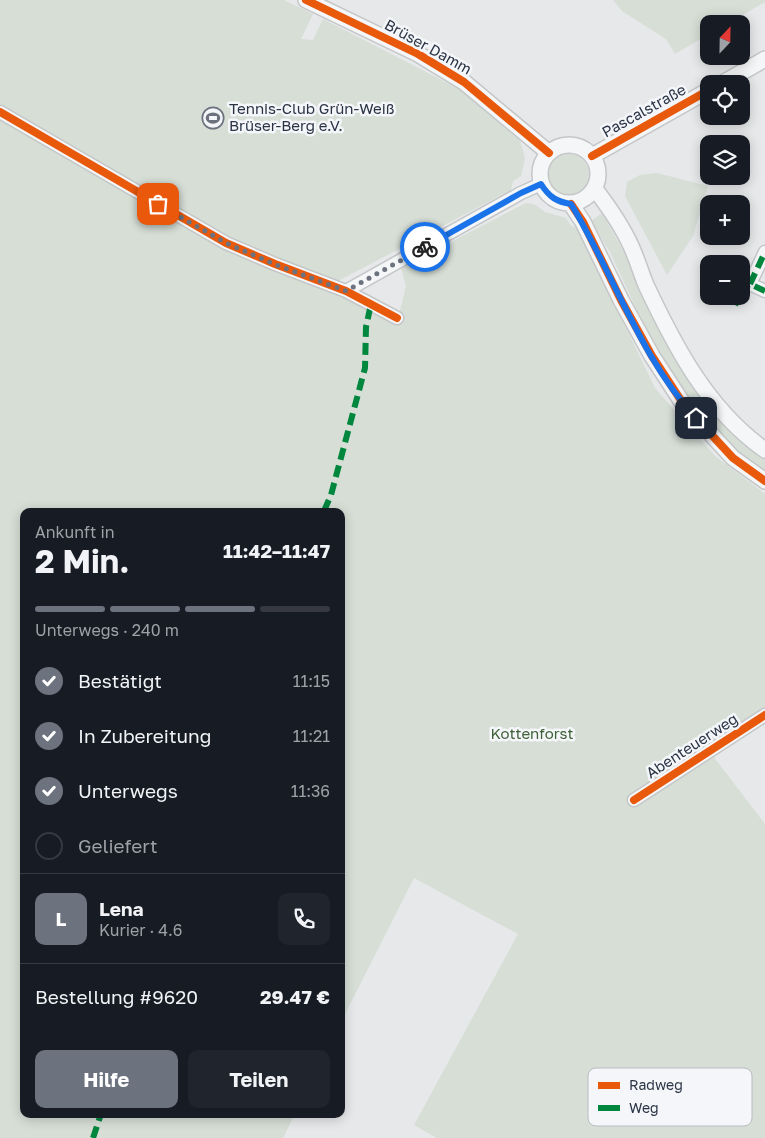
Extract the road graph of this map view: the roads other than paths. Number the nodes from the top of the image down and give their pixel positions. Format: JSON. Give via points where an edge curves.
{"nodes":[{"id":1,"x":306,"y":0,"type":"edge"},
{"id":2,"x":765,"y":59,"type":"edge"},
{"id":3,"x":737,"y":75,"type":"edge"},
{"id":4,"x":700,"y":95,"type":"edge"},
{"id":5,"x":0,"y":112,"type":"edge"},
{"id":6,"x":549,"y":153,"type":"junction"},
{"id":7,"x":592,"y":156,"type":"junction"},
{"id":8,"x":541,"y":184,"type":"junction"},
{"id":9,"x":595,"y":189,"type":"junction"},
{"id":10,"x":571,"y":204,"type":"junction"},
{"id":11,"x":765,"y":252,"type":"edge"},
{"id":12,"x":750,"y":279,"type":"edge"},
{"id":13,"x":346,"y":291,"type":"junction"},
{"id":14,"x":765,"y":291,"type":"edge"},
{"id":15,"x":750,"y":294,"type":"edge"},
{"id":16,"x":397,"y":318,"type":"dead end"},
{"id":17,"x":765,"y":450,"type":"edge"},
{"id":18,"x":765,"y":481,"type":"edge"},
{"id":19,"x":765,"y":715,"type":"edge"},
{"id":20,"x":634,"y":800,"type":"dead end"}],
"edges":[{"from":1,"to":6,"type":"street","name":"Brüser Damm","via":[[418,54],[464,82]]},
{"from":2,"to":3,"type":"street"},
{"from":4,"to":7,"type":"street","name":"Pascalstraße"},
{"from":5,"to":13,"type":"street","via":[[226,243]]},
{"from":6,"to":7,"type":"street","via":[[566,145],[584,149]]},
{"from":6,"to":8,"type":"street","via":[[540,168]]},
{"from":7,"to":9,"type":"street","via":[[598,172]]},
{"from":8,"to":10,"type":"street","via":[[553,199]]},
{"from":8,"to":13,"type":"street"},
{"from":9,"to":10,"type":"street","via":[[585,199]]},
{"from":9,"to":17,"type":"street","via":[[631,245],[646,284],[682,356],[706,393],[751,440]]},
{"from":10,"to":18,"type":"street","via":[[652,356],[684,405],[733,458]]},
{"from":11,"to":12,"type":"street"},
{"from":13,"to":16,"type":"street"},
{"from":14,"to":15,"type":"street"},
{"from":19,"to":20,"type":"street","name":"Abenteuerweg"}]}
